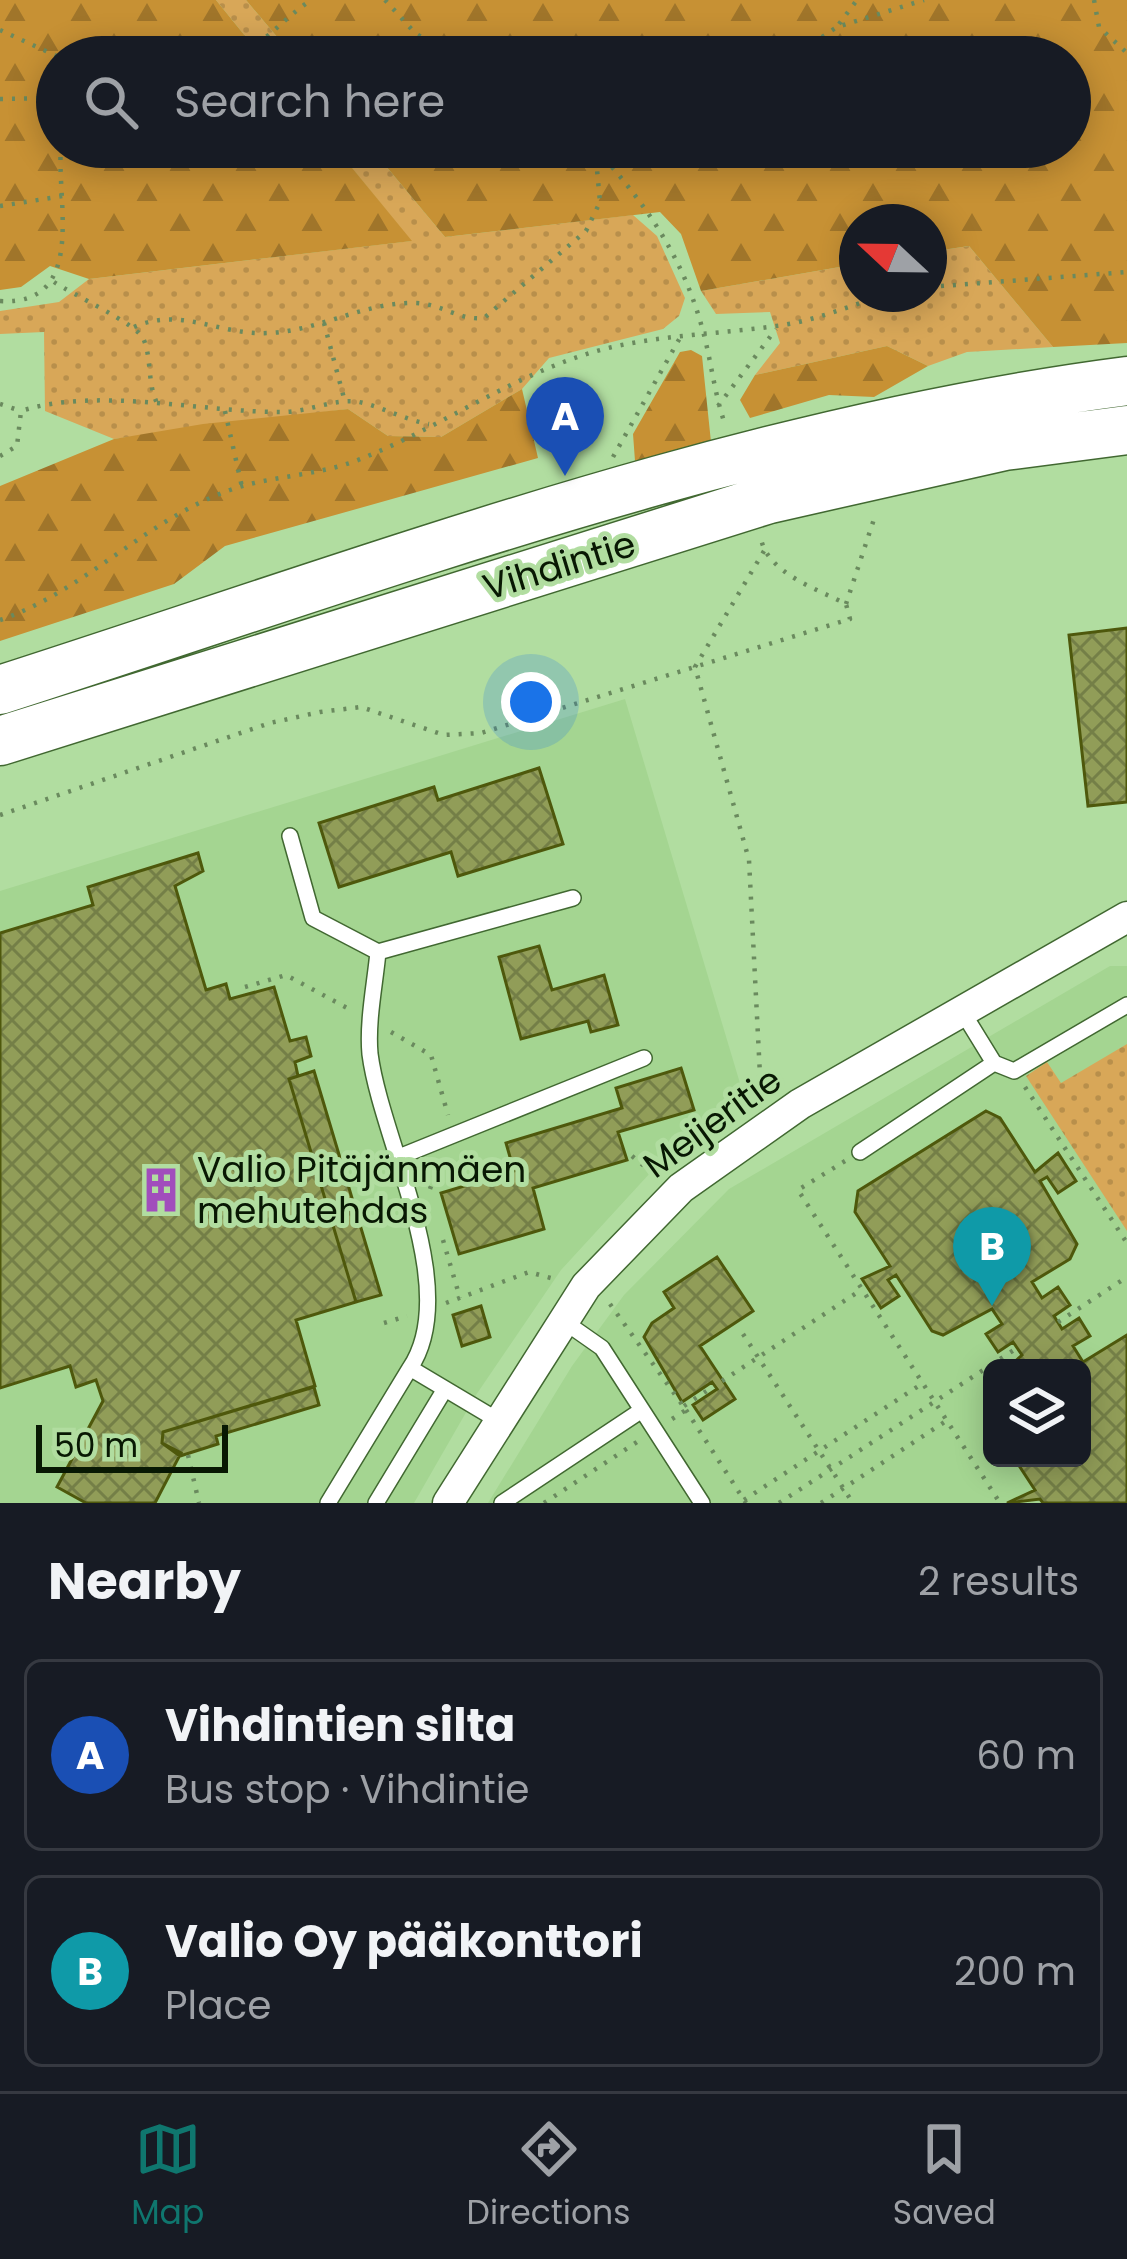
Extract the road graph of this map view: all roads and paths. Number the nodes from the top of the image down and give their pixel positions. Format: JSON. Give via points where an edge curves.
{"nodes":[{"id":1,"x":311,"y":0,"type":"edge"},
{"id":2,"x":385,"y":0,"type":"edge"},
{"id":3,"x":857,"y":0,"type":"edge"},
{"id":4,"x":924,"y":0,"type":"edge"},
{"id":5,"x":1094,"y":0,"type":"edge"},
{"id":6,"x":837,"y":27,"type":"junction"},
{"id":7,"x":0,"y":30,"type":"edge"},
{"id":8,"x":272,"y":36,"type":"edge"},
{"id":9,"x":420,"y":36,"type":"edge"},
{"id":10,"x":824,"y":36,"type":"edge"},
{"id":11,"x":36,"y":46,"type":"edge"},
{"id":12,"x":1127,"y":53,"type":"edge"},
{"id":13,"x":36,"y":98,"type":"edge"},
{"id":14,"x":0,"y":99,"type":"edge"},
{"id":15,"x":62,"y":168,"type":"edge"},
{"id":16,"x":595,"y":168,"type":"edge"},
{"id":17,"x":611,"y":168,"type":"edge"},
{"id":18,"x":63,"y":196,"type":"junction"},
{"id":19,"x":0,"y":206,"type":"edge"},
{"id":20,"x":1127,"y":272,"type":"edge"},
{"id":21,"x":52,"y":280,"type":"junction"},
{"id":22,"x":947,"y":286,"type":"edge"},
{"id":23,"x":0,"y":301,"type":"edge"},
{"id":24,"x":842,"y":312,"type":"edge"},
{"id":25,"x":324,"y":323,"type":"junction"},
{"id":26,"x":778,"y":326,"type":"junction"},
{"id":27,"x":134,"y":327,"type":"junction"},
{"id":28,"x":703,"y":332,"type":"junction"},
{"id":29,"x":681,"y":336,"type":"junction"},
{"id":30,"x":1127,"y":381,"type":"edge"},
{"id":31,"x":346,"y":402,"type":"junction"},
{"id":32,"x":157,"y":403,"type":"junction"},
{"id":33,"x":0,"y":404,"type":"edge"},
{"id":34,"x":718,"y":406,"type":"junction"},
{"id":35,"x":21,"y":411,"type":"junction"},
{"id":36,"x":225,"y":411,"type":"junction"},
{"id":37,"x":430,"y":424,"type":"junction"},
{"id":38,"x":1127,"y":430,"type":"edge"},
{"id":39,"x":728,"y":432,"type":"dead end"},
{"id":40,"x":0,"y":456,"type":"edge"},
{"id":41,"x":608,"y":463,"type":"dead end"},
{"id":42,"x":242,"y":488,"type":"junction"},
{"id":43,"x":874,"y":501,"type":"dead end"},
{"id":44,"x":759,"y":527,"type":"dead end"},
{"id":45,"x":764,"y":551,"type":"junction"},
{"id":46,"x":846,"y":604,"type":"junction"},
{"id":47,"x":0,"y":620,"type":"edge"},
{"id":48,"x":695,"y":667,"type":"junction"},
{"id":49,"x":0,"y":690,"type":"edge"},
{"id":50,"x":0,"y":740,"type":"edge"},
{"id":51,"x":0,"y":815,"type":"edge"},
{"id":52,"x":290,"y":836,"type":"dead end"},
{"id":53,"x":573,"y":898,"type":"dead end"},
{"id":54,"x":1127,"y":917,"type":"edge"},
{"id":55,"x":378,"y":952,"type":"junction"},
{"id":56,"x":1127,"y":1005,"type":"edge"},
{"id":57,"x":962,"y":1012,"type":"junction"},
{"id":58,"x":644,"y":1058,"type":"dead end"},
{"id":59,"x":994,"y":1063,"type":"junction"},
{"id":60,"x":1014,"y":1071,"type":"junction"},
{"id":61,"x":779,"y":1117,"type":"junction"},
{"id":62,"x":860,"y":1152,"type":"joint"},
{"id":63,"x":632,"y":1156,"type":"dead end"},
{"id":64,"x":399,"y":1157,"type":"junction"},
{"id":65,"x":656,"y":1176,"type":"dead end"},
{"id":66,"x":1127,"y":1243,"type":"edge"},
{"id":67,"x":1127,"y":1277,"type":"edge"},
{"id":68,"x":561,"y":1282,"type":"dead end"},
{"id":69,"x":486,"y":1287,"type":"dead end"},
{"id":70,"x":861,"y":1289,"type":"junction"},
{"id":71,"x":562,"y":1320,"type":"junction"},
{"id":72,"x":1058,"y":1322,"type":"dead end"},
{"id":73,"x":743,"y":1334,"type":"dead end"},
{"id":74,"x":1018,"y":1348,"type":"dead end"},
{"id":75,"x":758,"y":1358,"type":"junction"},
{"id":76,"x":410,"y":1368,"type":"junction"},
{"id":77,"x":722,"y":1381,"type":"dead end"},
{"id":78,"x":923,"y":1384,"type":"junction"},
{"id":79,"x":714,"y":1386,"type":"dead end"},
{"id":80,"x":445,"y":1389,"type":"junction"},
{"id":81,"x":935,"y":1402,"type":"junction"},
{"id":82,"x":642,"y":1410,"type":"junction"},
{"id":83,"x":947,"y":1420,"type":"junction"},
{"id":84,"x":499,"y":1421,"type":"junction"},
{"id":85,"x":819,"y":1451,"type":"junction"},
{"id":86,"x":188,"y":1455,"type":"dead end"},
{"id":87,"x":829,"y":1468,"type":"junction"},
{"id":88,"x":843,"y":1488,"type":"junction"},
{"id":89,"x":745,"y":1502,"type":"edge"},
{"id":90,"x":199,"y":1503,"type":"edge"},
{"id":91,"x":328,"y":1503,"type":"edge"},
{"id":92,"x":376,"y":1503,"type":"edge"},
{"id":93,"x":448,"y":1503,"type":"edge"},
{"id":94,"x":502,"y":1503,"type":"edge"},
{"id":95,"x":702,"y":1503,"type":"edge"},
{"id":96,"x":779,"y":1503,"type":"edge"},
{"id":97,"x":820,"y":1503,"type":"edge"},
{"id":98,"x":853,"y":1503,"type":"edge"},
{"id":99,"x":1000,"y":1503,"type":"edge"}],
"edges":[{"from":1,"to":8,"type":"path"},
{"from":2,"to":9,"type":"path"},
{"from":3,"to":6,"type":"path"},
{"from":4,"to":6,"type":"path"},
{"from":5,"to":12,"type":"path","via":[[1100,27]]},
{"from":6,"to":10,"type":"path"},
{"from":7,"to":11,"type":"path"},
{"from":13,"to":14,"type":"path"},
{"from":15,"to":18,"type":"path"},
{"from":16,"to":25,"type":"path","via":[[596,214],[586,231],[498,310],[468,320],[439,304],[408,302]]},
{"from":17,"to":28,"type":"path","via":[[665,233]]},
{"from":18,"to":19,"type":"path"},
{"from":18,"to":21,"type":"path","via":[[62,261]]},
{"from":20,"to":22,"type":"path"},
{"from":21,"to":23,"type":"path","via":[[18,302]]},
{"from":21,"to":27,"type":"path"},
{"from":24,"to":26,"type":"path"},
{"from":25,"to":27,"type":"path","via":[[242,333],[182,316]]},
{"from":25,"to":31,"type":"path"},
{"from":26,"to":28,"type":"path"},
{"from":26,"to":34,"type":"path"},
{"from":27,"to":32,"type":"path","via":[[145,341]]},
{"from":28,"to":29,"type":"path"},
{"from":28,"to":34,"type":"path"},
{"from":29,"to":37,"type":"path","via":[[605,349],[531,374]]},
{"from":29,"to":41,"type":"path"},
{"from":30,"to":49,"type":"main road","name":"Vihdintie","via":[[992,398],[756,452]]},
{"from":31,"to":36,"type":"path","via":[[302,412]]},
{"from":31,"to":37,"type":"path"},
{"from":32,"to":35,"type":"path","via":[[48,402]]},
{"from":32,"to":36,"type":"path"},
{"from":33,"to":35,"type":"path"},
{"from":34,"to":39,"type":"path"},
{"from":35,"to":40,"type":"path","via":[[16,446]]},
{"from":36,"to":42,"type":"path"},
{"from":37,"to":42,"type":"path","via":[[361,459]]},
{"from":38,"to":50,"type":"main road","name":"Vihdintie","via":[[1004,446],[769,499]]},
{"from":42,"to":47,"type":"path","via":[[178,514],[91,576]]},
{"from":43,"to":46,"type":"path"},
{"from":44,"to":45,"type":"path"},
{"from":45,"to":46,"type":"path"},
{"from":45,"to":48,"type":"path"},
{"from":46,"to":48,"type":"path","via":[[850,619]]},
{"from":48,"to":51,"type":"path","via":[[481,733],[444,735],[361,707],[320,712]]},
{"from":48,"to":61,"type":"path","via":[[749,860],[760,1075]]},
{"from":52,"to":55,"type":"lane","via":[[313,918]]},
{"from":53,"to":55,"type":"lane"},
{"from":54,"to":57,"type":"street","name":"Meijeritie"},
{"from":55,"to":64,"type":"lane","via":[[370,1053]]},
{"from":56,"to":60,"type":"lane"},
{"from":57,"to":59,"type":"lane"},
{"from":57,"to":61,"type":"street","name":"Meijeritie"},
{"from":58,"to":64,"type":"lane"},
{"from":59,"to":60,"type":"lane"},
{"from":59,"to":62,"type":"lane"},
{"from":60,"to":66,"type":"path"},
{"from":61,"to":71,"type":"street","name":"Meijeritie","via":[[681,1188],[616,1250]]},
{"from":62,"to":70,"type":"path","via":[[798,1190]]},
{"from":63,"to":65,"type":"path"},
{"from":64,"to":76,"type":"lane","via":[[421,1237],[425,1345]]},
{"from":67,"to":72,"type":"path"},
{"from":68,"to":69,"type":"path","via":[[529,1272]]},
{"from":70,"to":75,"type":"path"},
{"from":70,"to":78,"type":"path"},
{"from":71,"to":82,"type":"lane","via":[[602,1348]]},
{"from":71,"to":84,"type":"street","name":"Meijeritie"},
{"from":73,"to":75,"type":"path"},
{"from":74,"to":81,"type":"path"},
{"from":75,"to":77,"type":"path"},
{"from":75,"to":85,"type":"path"},
{"from":76,"to":80,"type":"lane"},
{"from":76,"to":91,"type":"lane"},
{"from":78,"to":81,"type":"path"},
{"from":78,"to":85,"type":"path"},
{"from":79,"to":89,"type":"path","via":[[685,1408]]},
{"from":80,"to":84,"type":"lane"},
{"from":80,"to":92,"type":"lane"},
{"from":81,"to":83,"type":"path"},
{"from":81,"to":87,"type":"path"},
{"from":82,"to":94,"type":"lane"},
{"from":82,"to":95,"type":"lane"},
{"from":83,"to":88,"type":"path"},
{"from":83,"to":99,"type":"path"},
{"from":84,"to":93,"type":"street","name":"Meijeritie"},
{"from":85,"to":87,"type":"path"},
{"from":85,"to":89,"type":"path"},
{"from":86,"to":90,"type":"path"},
{"from":87,"to":88,"type":"path"},
{"from":87,"to":96,"type":"path"},
{"from":88,"to":97,"type":"path"},
{"from":88,"to":98,"type":"path"}]}
